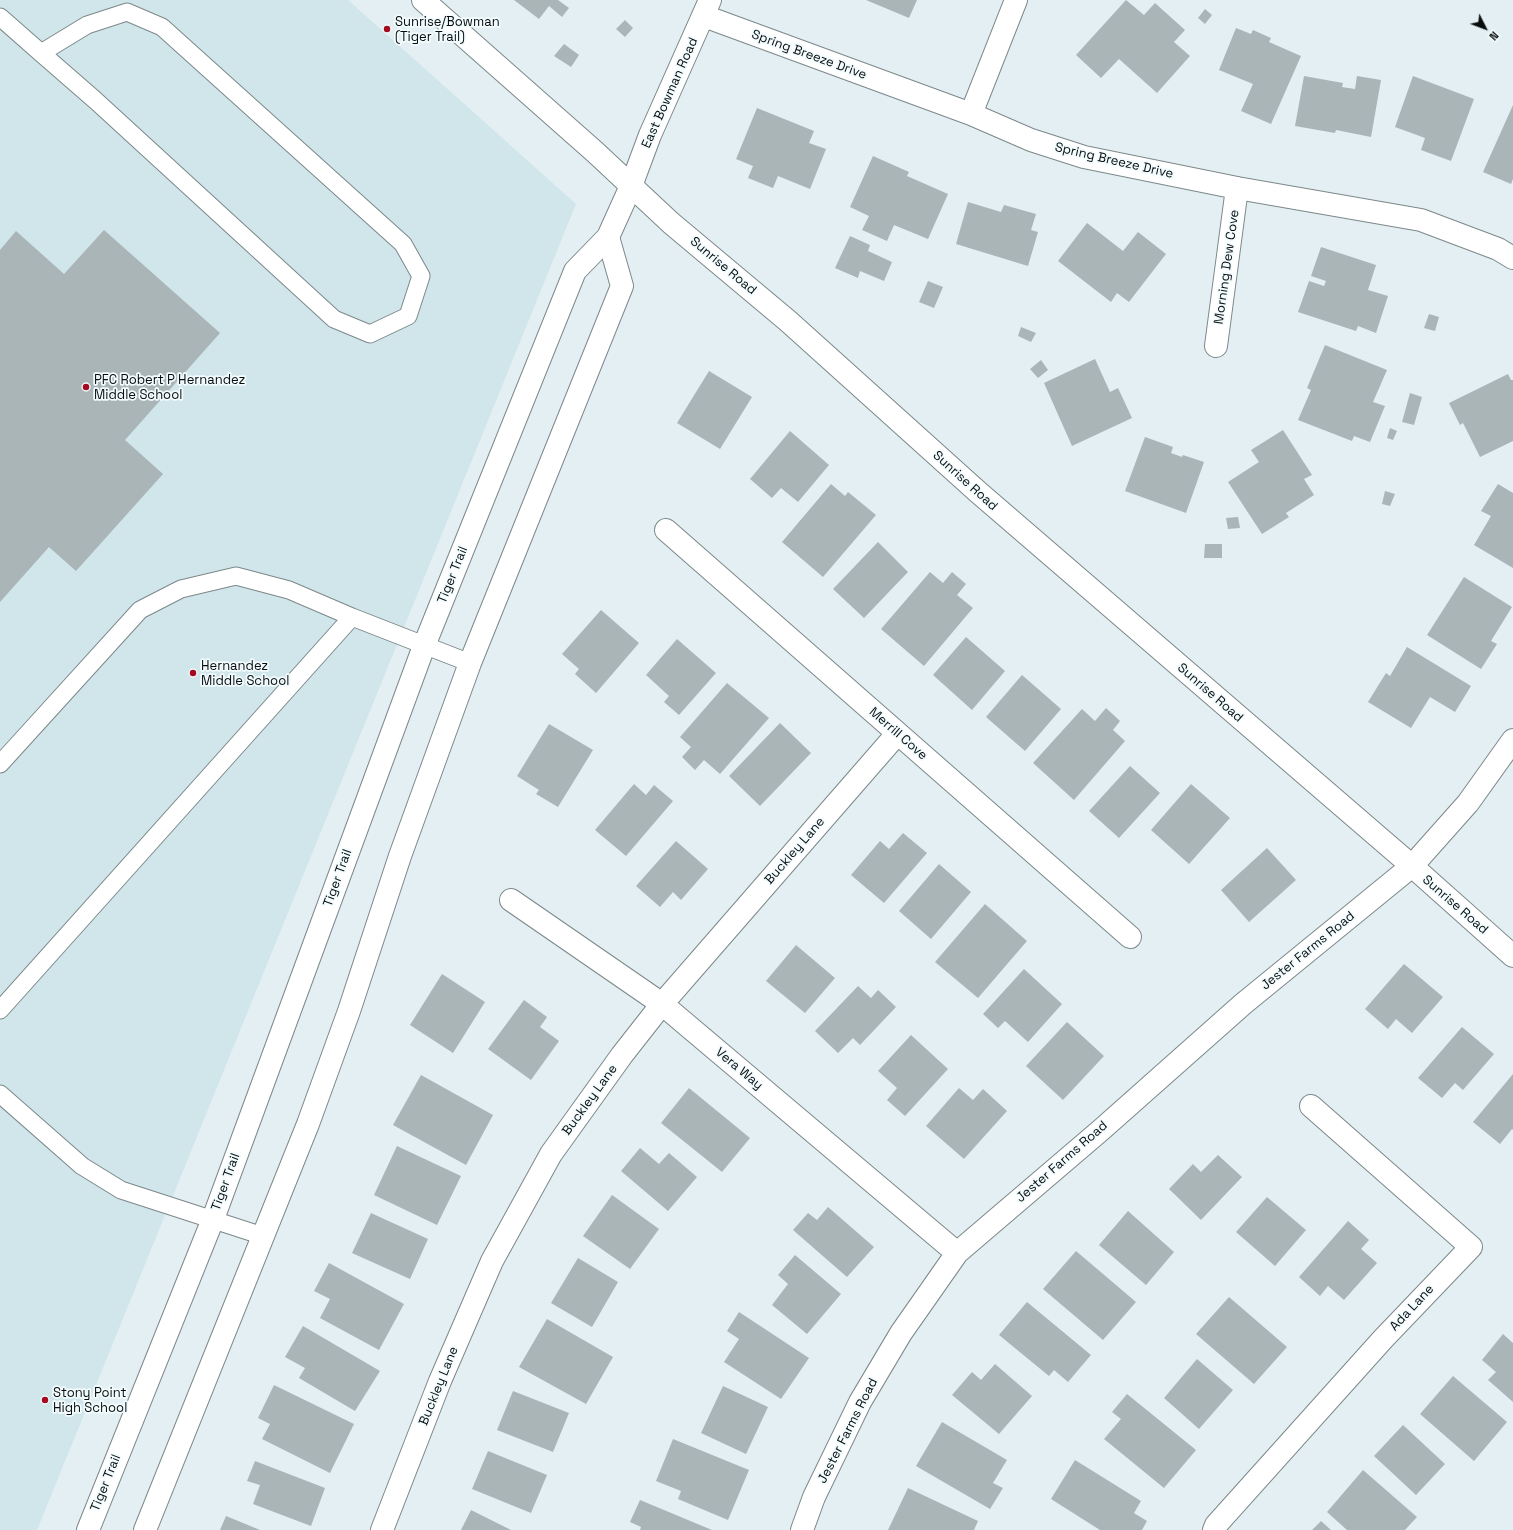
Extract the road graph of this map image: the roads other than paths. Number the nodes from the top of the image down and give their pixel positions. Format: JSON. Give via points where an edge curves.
{"nodes":[{"id":1,"x":423,"y":0,"type":"edge"},
{"id":2,"x":1016,"y":0,"type":"edge"},
{"id":3,"x":707,"y":8,"type":"edge"},
{"id":4,"x":0,"y":17,"type":"edge"},
{"id":5,"x":41,"y":54,"type":"junction"},
{"id":6,"x":971,"y":114,"type":"junction"},
{"id":7,"x":632,"y":186,"type":"junction"},
{"id":8,"x":1237,"y":188,"type":"junction"},
{"id":9,"x":608,"y":237,"type":"junction"},
{"id":10,"x":1513,"y":258,"type":"edge"},
{"id":11,"x":1216,"y":346,"type":"dead end"},
{"id":12,"x":666,"y":530,"type":"dead end"},
{"id":13,"x":352,"y":617,"type":"junction"},
{"id":14,"x":424,"y":646,"type":"junction"},
{"id":15,"x":470,"y":663,"type":"junction"},
{"id":16,"x":897,"y":734,"type":"junction"},
{"id":17,"x":1513,"y":740,"type":"edge"},
{"id":18,"x":0,"y":764,"type":"edge"},
{"id":19,"x":1412,"y":866,"type":"junction"},
{"id":20,"x":512,"y":900,"type":"dead end"},
{"id":21,"x":1130,"y":937,"type":"dead end"},
{"id":22,"x":1513,"y":956,"type":"edge"},
{"id":23,"x":662,"y":1004,"type":"junction"},
{"id":24,"x":0,"y":1010,"type":"edge"},
{"id":25,"x":0,"y":1094,"type":"edge"},
{"id":26,"x":1311,"y":1106,"type":"dead end"},
{"id":27,"x":213,"y":1219,"type":"junction"},
{"id":28,"x":263,"y":1236,"type":"junction"},
{"id":29,"x":957,"y":1253,"type":"junction"},
{"id":30,"x":88,"y":1530,"type":"edge"},
{"id":31,"x":145,"y":1530,"type":"edge"},
{"id":32,"x":382,"y":1530,"type":"edge"},
{"id":33,"x":802,"y":1530,"type":"edge"},
{"id":34,"x":1214,"y":1530,"type":"edge"}],
"edges":[{"from":1,"to":7,"type":"street","name":"Sunrise Road"},
{"from":2,"to":6,"type":"street"},
{"from":3,"to":6,"type":"street","name":"Spring Breeze Drive"},
{"from":3,"to":7,"type":"street","name":"East Bowman Road","via":[[650,134]]},
{"from":4,"to":5,"type":"lane"},
{"from":5,"to":5,"type":"lane","via":[[95,100],[334,319],[370,334],[408,316],[421,276],[403,244],[162,27],[127,12],[87,25]]},
{"from":6,"to":8,"type":"street","name":"Spring Breeze Drive","via":[[1031,140],[1084,157]]},
{"from":7,"to":9,"type":"street","name":"Tiger Trail"},
{"from":7,"to":19,"type":"street","name":"Sunrise Road","via":[[671,223],[788,321],[978,492]]},
{"from":8,"to":10,"type":"street","name":"Spring Breeze Drive","via":[[1421,220],[1498,249]]},
{"from":8,"to":11,"type":"street","name":"Morning Dew Cove"},
{"from":9,"to":14,"type":"street","name":"Tiger Trail","via":[[575,271]]},
{"from":9,"to":15,"type":"street","via":[[622,286]]},
{"from":12,"to":16,"type":"street","name":"Merrill Cove"},
{"from":13,"to":14,"type":"lane"},
{"from":13,"to":18,"type":"lane","via":[[289,590],[236,576],[181,589],[140,610]]},
{"from":13,"to":24,"type":"lane"},
{"from":14,"to":15,"type":"lane"},
{"from":14,"to":27,"type":"street","name":"Tiger Trail"},
{"from":15,"to":28,"type":"street","via":[[400,856],[308,1124]]},
{"from":16,"to":21,"type":"street","name":"Merrill Cove"},
{"from":16,"to":23,"type":"street","name":"Buckley Lane"},
{"from":17,"to":19,"type":"street","via":[[1468,804]]},
{"from":19,"to":22,"type":"street","name":"Sunrise Road"},
{"from":19,"to":29,"type":"street","name":"Jester Farms Road","via":[[1244,1004]]},
{"from":20,"to":23,"type":"street","name":"Vera Way"},
{"from":23,"to":29,"type":"street","name":"Vera Way"},
{"from":23,"to":32,"type":"street","name":"Buckley Lane","via":[[551,1154],[492,1261],[440,1381]]},
{"from":25,"to":27,"type":"lane","via":[[82,1166],[121,1190]]},
{"from":26,"to":34,"type":"street","name":"Ada Lane","via":[[1471,1246],[1383,1339]]},
{"from":27,"to":28,"type":"lane"},
{"from":27,"to":30,"type":"street","name":"Tiger Trail"},
{"from":28,"to":31,"type":"street"},
{"from":29,"to":33,"type":"street","name":"Jester Farms Road","via":[[902,1333],[860,1402],[814,1497]]}]}
